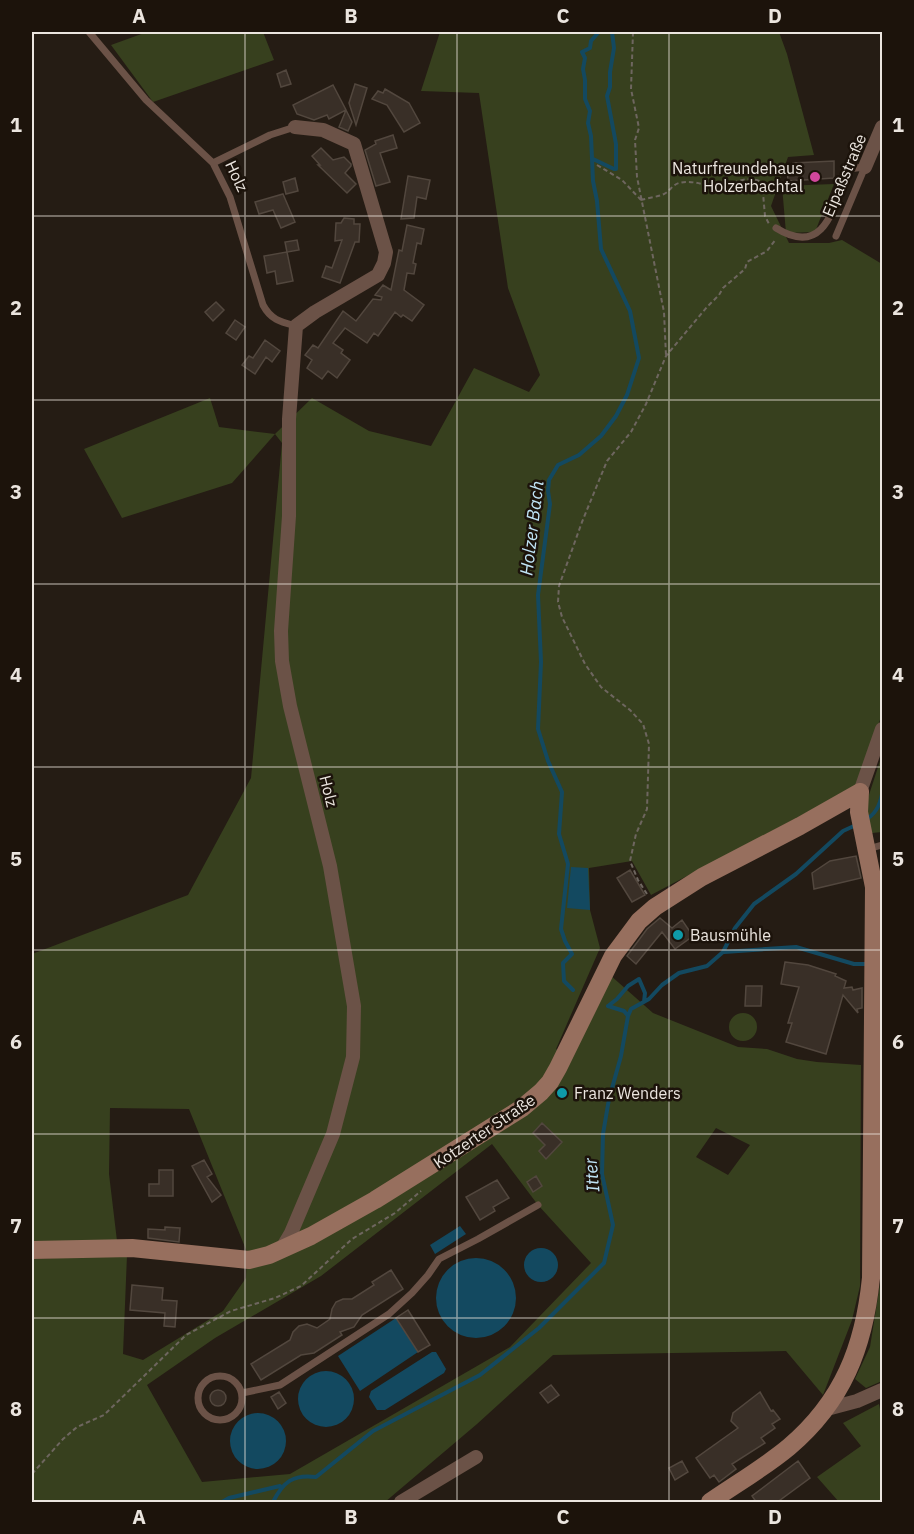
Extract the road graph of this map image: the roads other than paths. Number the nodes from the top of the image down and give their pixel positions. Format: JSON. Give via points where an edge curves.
{"nodes":[{"id":1,"x":90,"y":32,"type":"edge"},
{"id":2,"x":295,"y":127,"type":"joint"},
{"id":3,"x":882,"y":127,"type":"edge"},
{"id":4,"x":213,"y":163,"type":"junction"},
{"id":5,"x":866,"y":167,"type":"junction"},
{"id":6,"x":776,"y":228,"type":"road end"},
{"id":7,"x":836,"y":236,"type":"dead end"},
{"id":8,"x":296,"y":326,"type":"junction"},
{"id":9,"x":882,"y":729,"type":"edge"},
{"id":10,"x":860,"y":792,"type":"junction"},
{"id":11,"x":875,"y":847,"type":"edge"},
{"id":12,"x":878,"y":886,"type":"edge"},
{"id":13,"x":538,"y":1205,"type":"dead end"},
{"id":14,"x":32,"y":1250,"type":"edge"},
{"id":15,"x":281,"y":1250,"type":"junction"},
{"id":16,"x":882,"y":1390,"type":"edge"},
{"id":17,"x":242,"y":1393,"type":"junction"},
{"id":18,"x":827,"y":1409,"type":"junction"},
{"id":19,"x":476,"y":1457,"type":"dead end"},
{"id":20,"x":401,"y":1503,"type":"edge"},
{"id":21,"x":710,"y":1503,"type":"edge"}],
"edges":[{"from":1,"to":4,"type":"lane","name":"Holz","via":[[146,100]]},
{"from":2,"to":4,"type":"lane"},
{"from":2,"to":8,"type":"street","via":[[323,130],[354,144],[386,252],[378,274]]},
{"from":3,"to":5,"type":"street","name":"Eipaßstraße"},
{"from":4,"to":8,"type":"lane","name":"Holz","via":[[230,197],[263,305],[277,321]]},
{"from":5,"to":6,"type":"lane","via":[[848,169],[820,232],[794,237]]},
{"from":5,"to":7,"type":"lane","name":"Eipaßstraße"},
{"from":8,"to":15,"type":"street","name":"Holz","via":[[289,419],[282,661],[330,866],[354,1006],[353,1057],[333,1134]]},
{"from":9,"to":10,"type":"street"},
{"from":10,"to":11,"type":"street","via":[[860,820]]},
{"from":10,"to":15,"type":"street","name":"Kotzerter Straße","via":[[702,877],[639,921],[613,956],[550,1082],[522,1108],[384,1195]]},
{"from":11,"to":12,"type":"street"},
{"from":12,"to":18,"type":"street","via":[[871,1278],[858,1348]]},
{"from":13,"to":17,"type":"lane","via":[[439,1258],[412,1293],[389,1314],[289,1379]]},
{"from":14,"to":15,"type":"street","name":"Kotzerter Straße","via":[[132,1248],[249,1260]]},
{"from":16,"to":18,"type":"street"},
{"from":17,"to":17,"type":"lane","via":[[233,1381],[219,1376],[200,1388],[200,1410],[211,1419],[225,1420],[237,1413]]},
{"from":18,"to":21,"type":"street","via":[[789,1447]]},
{"from":19,"to":20,"type":"street"}]}
